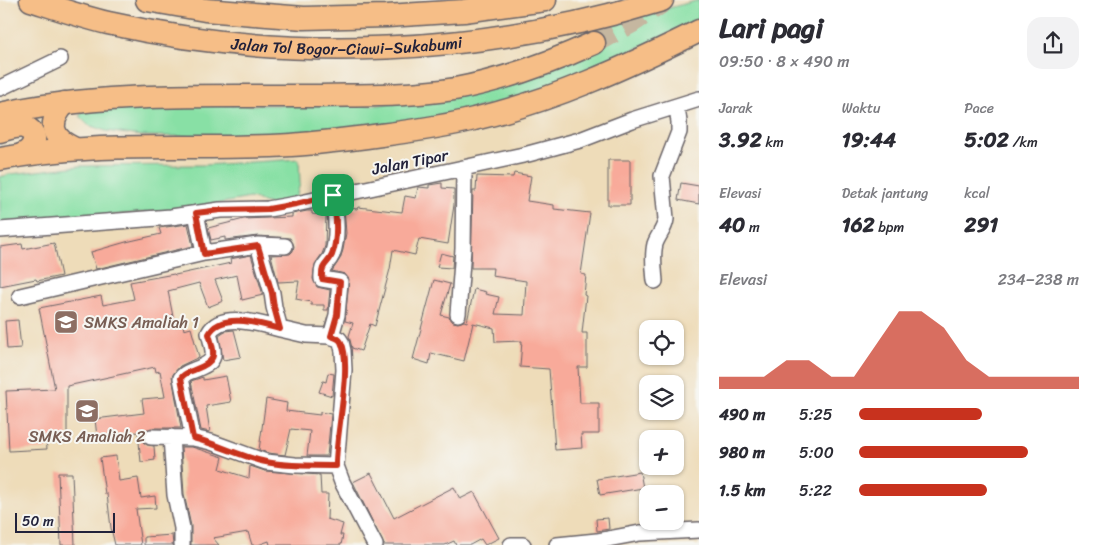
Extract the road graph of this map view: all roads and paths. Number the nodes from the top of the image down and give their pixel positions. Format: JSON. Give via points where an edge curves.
{"nodes":[{"id":1,"x":31,"y":0,"type":"edge"},
{"id":2,"x":148,"y":0,"type":"edge"},
{"id":3,"x":545,"y":0,"type":"edge"},
{"id":4,"x":662,"y":0,"type":"edge"},
{"id":5,"x":699,"y":31,"type":"edge"},
{"id":6,"x":594,"y":43,"type":"tunnel mouth"},
{"id":7,"x":60,"y":59,"type":"dead end"},
{"id":8,"x":0,"y":88,"type":"edge"},
{"id":9,"x":699,"y":99,"type":"edge"},
{"id":10,"x":65,"y":103,"type":"junction"},
{"id":11,"x":676,"y":108,"type":"junction"},
{"id":12,"x":0,"y":114,"type":"edge"},
{"id":13,"x":0,"y":130,"type":"edge"},
{"id":14,"x":72,"y":148,"type":"junction"},
{"id":15,"x":23,"y":154,"type":"junction"},
{"id":16,"x":0,"y":159,"type":"edge"},
{"id":17,"x":464,"y":169,"type":"junction"},
{"id":18,"x":333,"y":195,"type":"junction"},
{"id":19,"x":196,"y":213,"type":"junction"},
{"id":20,"x":0,"y":230,"type":"edge"},
{"id":21,"x":258,"y":246,"type":"junction"},
{"id":22,"x":285,"y":246,"type":"dead end"},
{"id":23,"x":204,"y":254,"type":"junction"},
{"id":24,"x":655,"y":281,"type":"dead end"},
{"id":25,"x":20,"y":296,"type":"dead end"},
{"id":26,"x":458,"y":314,"type":"dead end"},
{"id":27,"x":280,"y":329,"type":"junction"},
{"id":28,"x":331,"y":336,"type":"junction"},
{"id":29,"x":151,"y":437,"type":"dead end"},
{"id":30,"x":171,"y":437,"type":"junction"},
{"id":31,"x":193,"y":438,"type":"junction"},
{"id":32,"x":336,"y":466,"type":"junction"},
{"id":33,"x":699,"y":530,"type":"edge"},
{"id":34,"x":182,"y":545,"type":"edge"},
{"id":35,"x":375,"y":545,"type":"edge"},
{"id":36,"x":511,"y":545,"type":"edge"},
{"id":37,"x":523,"y":545,"type":"edge"},
{"id":38,"x":557,"y":545,"type":"edge"}],
"edges":[{"from":1,"to":4,"type":"highway","name":"Jalan Tol Bogor–Ciawi–Sukabumi","via":[[106,23],[188,38],[290,48],[357,49],[498,36],[578,22]]},
{"from":2,"to":3,"type":"highway","name":"Jalan Tol Bogor–Ciawi–Sukabumi","via":[[205,10],[304,18],[464,11]]},
{"from":5,"to":14,"type":"highway","via":[[560,93],[474,120],[290,145]]},
{"from":6,"to":10,"type":"highway","via":[[488,82],[428,92],[164,97]]},
{"from":7,"to":8,"type":"street"},
{"from":9,"to":11,"type":"street","name":"Jalan Tipar"},
{"from":10,"to":12,"type":"highway"},
{"from":10,"to":14,"type":"highway","via":[[55,117],[55,133],[59,140]]},
{"from":11,"to":17,"type":"street","name":"Jalan Tipar","via":[[632,120],[580,140]]},
{"from":11,"to":24,"type":"street","via":[[679,132],[662,176],[666,225],[655,242]]},
{"from":13,"to":15,"type":"highway","via":[[21,127],[30,131],[34,144]]},
{"from":14,"to":15,"type":"highway"},
{"from":15,"to":16,"type":"highway"},
{"from":17,"to":18,"type":"street","name":"Jalan Tipar"},
{"from":17,"to":26,"type":"street"},
{"from":18,"to":19,"type":"street","name":"Jalan Tipar","via":[[268,209]]},
{"from":18,"to":28,"type":"street","via":[[334,246],[322,270],[322,279],[340,282]]},
{"from":19,"to":20,"type":"street","name":"Jalan Tipar"},
{"from":19,"to":23,"type":"street"},
{"from":21,"to":22,"type":"street"},
{"from":21,"to":23,"type":"street"},
{"from":21,"to":27,"type":"street"},
{"from":23,"to":25,"type":"street"},
{"from":27,"to":28,"type":"street"},
{"from":27,"to":31,"type":"street","via":[[248,321],[225,322],[212,329],[209,334],[214,354],[212,361],[181,378]]},
{"from":28,"to":32,"type":"street","via":[[341,342],[344,370]]},
{"from":29,"to":30,"type":"street"},
{"from":30,"to":31,"type":"street"},
{"from":30,"to":34,"type":"street"},
{"from":31,"to":32,"type":"street","via":[[266,462]]},
{"from":32,"to":35,"type":"street"},
{"from":33,"to":38,"type":"street","via":[[640,533]]},
{"from":36,"to":37,"type":"street"}]}
